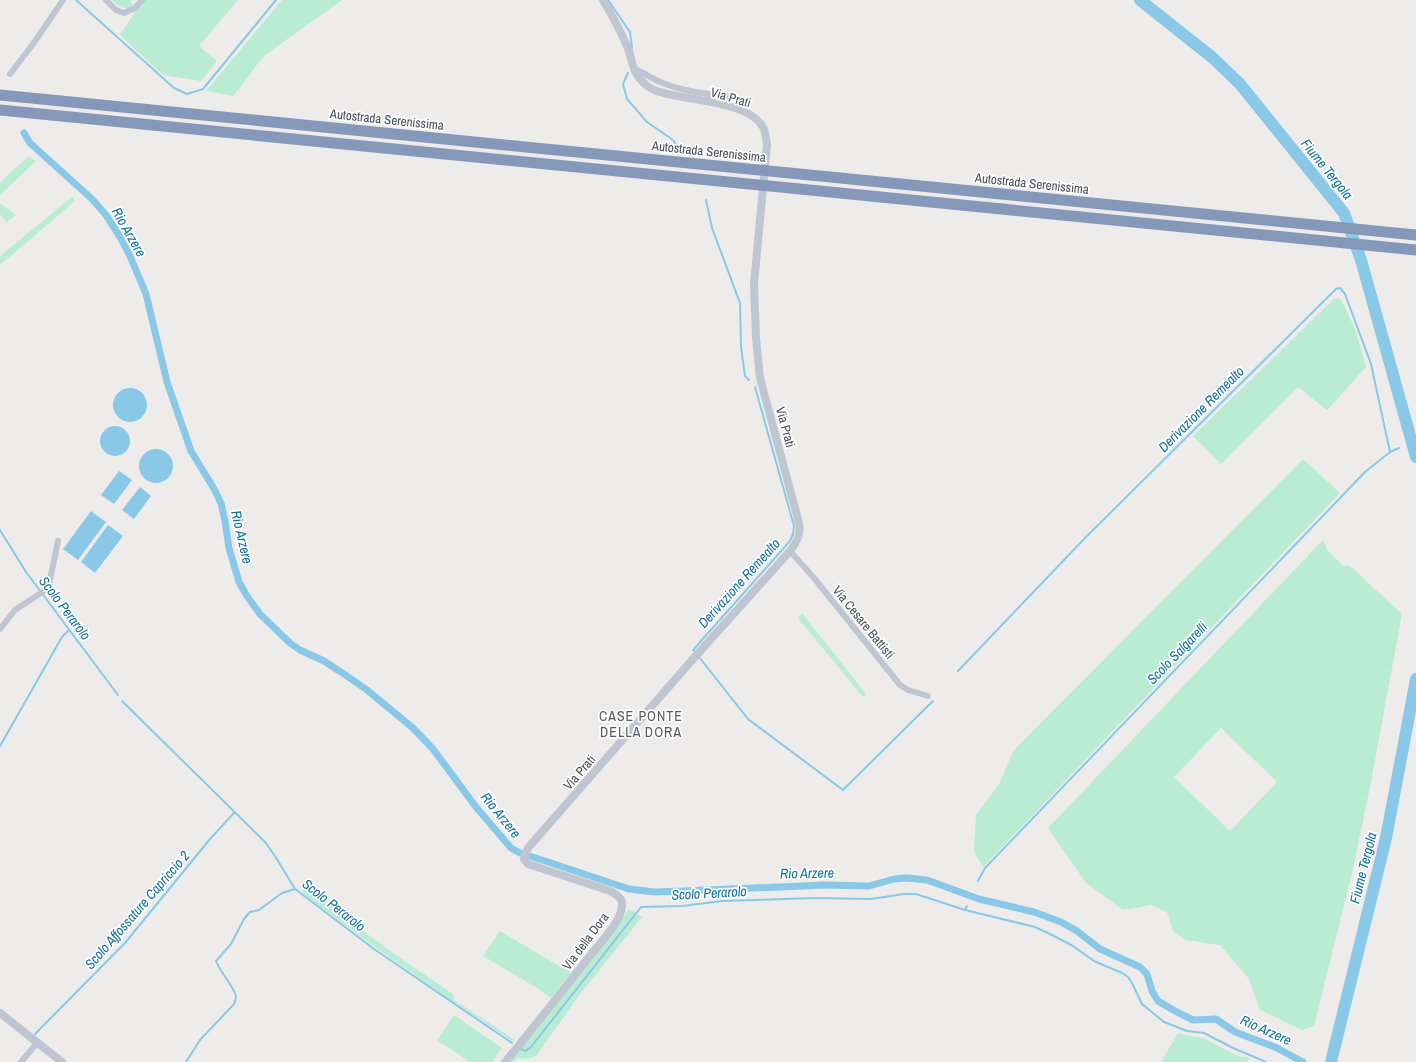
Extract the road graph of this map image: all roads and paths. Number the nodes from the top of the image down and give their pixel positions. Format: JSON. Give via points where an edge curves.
{"nodes":[{"id":1,"x":63,"y":0,"type":"edge"},
{"id":2,"x":106,"y":0,"type":"edge"},
{"id":3,"x":142,"y":0,"type":"edge"},
{"id":4,"x":603,"y":0,"type":"edge"},
{"id":5,"x":632,"y":68,"type":"junction"},
{"id":6,"x":10,"y":74,"type":"dead end"},
{"id":7,"x":0,"y":95,"type":"edge"},
{"id":8,"x":731,"y":97,"type":"dead end"},
{"id":9,"x":0,"y":110,"type":"edge"},
{"id":10,"x":1416,"y":235,"type":"edge"},
{"id":11,"x":1413,"y":249,"type":"edge"},
{"id":12,"x":58,"y":541,"type":"dead end"},
{"id":13,"x":790,"y":551,"type":"junction"},
{"id":14,"x":0,"y":629,"type":"edge"},
{"id":15,"x":928,"y":696,"type":"dead end"},
{"id":16,"x":525,"y":855,"type":"joint"},
{"id":17,"x":0,"y":1013,"type":"edge"},
{"id":18,"x":37,"y":1043,"type":"junction"},
{"id":19,"x":21,"y":1062,"type":"edge"},
{"id":20,"x":62,"y":1062,"type":"edge"},
{"id":21,"x":505,"y":1062,"type":"edge"}],
"edges":[{"from":1,"to":6,"type":"street"},
{"from":2,"to":3,"type":"street","via":[[116,10],[124,13],[135,8]]},
{"from":4,"to":5,"type":"street","name":"Via Prati","via":[[628,48]]},
{"from":5,"to":8,"type":"street","via":[[678,88]]},
{"from":5,"to":13,"type":"street","name":"Via Prati","via":[[646,85],[660,92],[740,110],[754,116],[764,128],[767,145],[754,284],[756,338],[760,378],[800,527],[798,538]]},
{"from":7,"to":10,"type":"highway","name":"Autostrada Serenissima"},
{"from":9,"to":11,"type":"highway"},
{"from":12,"to":14,"type":"street","via":[[47,589],[15,610]]},
{"from":13,"to":15,"type":"street","name":"Via Cesare Battisti","via":[[900,685]]},
{"from":13,"to":16,"type":"street","name":"Via Prati","via":[[693,659]]},
{"from":16,"to":21,"type":"street","name":"Via della Dora","via":[[526,863],[531,866],[610,891],[620,898],[622,908],[615,923],[568,985]]},
{"from":17,"to":18,"type":"street"},
{"from":18,"to":19,"type":"street"},
{"from":18,"to":20,"type":"street"}]}
